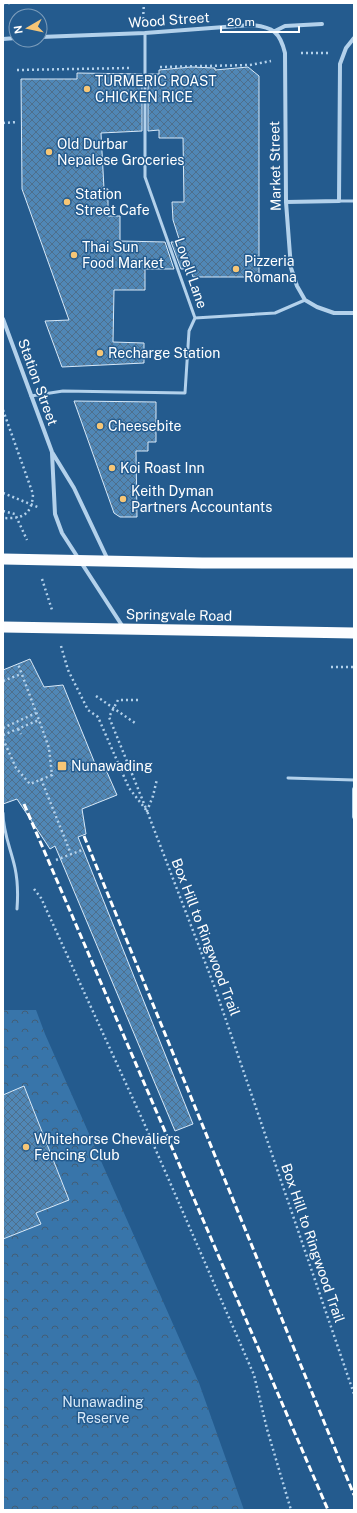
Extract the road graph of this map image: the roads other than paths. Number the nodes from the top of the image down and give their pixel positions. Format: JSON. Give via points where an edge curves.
{"nodes":[{"id":1,"x":322,"y":24,"type":"dead end"},
{"id":2,"x":274,"y":31,"type":"junction"},
{"id":3,"x":144,"y":33,"type":"junction"},
{"id":4,"x":48,"y":37,"type":"edge"},
{"id":5,"x":354,"y":38,"type":"edge"},
{"id":6,"x":339,"y":201,"type":"junction"},
{"id":7,"x":354,"y":201,"type":"edge"},
{"id":8,"x":286,"y":202,"type":"junction"},
{"id":9,"x":305,"y":300,"type":"junction"},
{"id":10,"x":354,"y":313,"type":"edge"},
{"id":11,"x":195,"y":318,"type":"junction"},
{"id":12,"x":3,"y":319,"type":"edge"},
{"id":13,"x":31,"y":396,"type":"junction"},
{"id":14,"x":52,"y":452,"type":"junction"},
{"id":15,"x":3,"y":559,"type":"edge"},
{"id":16,"x":78,"y":560,"type":"junction"},
{"id":17,"x":108,"y":561,"type":"junction"},
{"id":18,"x":354,"y":563,"type":"edge"},
{"id":19,"x":3,"y":627,"type":"edge"},
{"id":20,"x":124,"y":629,"type":"junction"},
{"id":21,"x":354,"y":633,"type":"edge"},
{"id":22,"x":288,"y":778,"type":"dead end"},
{"id":23,"x":354,"y":780,"type":"edge"},
{"id":24,"x":354,"y":790,"type":"edge"},
{"id":25,"x":3,"y":813,"type":"edge"},
{"id":26,"x":354,"y":817,"type":"edge"},
{"id":27,"x":17,"y":909,"type":"dead end"}],
"edges":[{"from":1,"to":2,"type":"street","via":[[285,26]]},
{"from":2,"to":3,"type":"street","name":"Wood Street","via":[[263,26],[251,25]]},
{"from":2,"to":8,"type":"street","name":"Market Street","via":[[281,39],[285,57]]},
{"from":3,"to":4,"type":"street","name":"Wood Street"},
{"from":3,"to":11,"type":"lane","name":"Lovell Lane","via":[[145,177]]},
{"from":5,"to":6,"type":"street","via":[[346,48],[340,64]]},
{"from":6,"to":7,"type":"lane"},
{"from":6,"to":8,"type":"street"},
{"from":8,"to":9,"type":"street","name":"Market Street","via":[[292,268],[297,286]]},
{"from":9,"to":10,"type":"street","via":[[334,313]]},
{"from":9,"to":11,"type":"lane","via":[[275,313]]},
{"from":11,"to":13,"type":"lane","name":"Lovell Lane","via":[[189,331],[185,392],[63,391]]},
{"from":12,"to":13,"type":"street","name":"Station Street"},
{"from":13,"to":14,"type":"street","name":"Station Street"},
{"from":14,"to":16,"type":"street","name":"Station Street","via":[[55,514],[62,533]]},
{"from":14,"to":17,"type":"street","name":"Station Street","via":[[74,488]]},
{"from":15,"to":16,"type":"highway"},
{"from":16,"to":17,"type":"highway"},
{"from":16,"to":20,"type":"street","name":"Station Street"},
{"from":17,"to":18,"type":"highway"},
{"from":19,"to":20,"type":"highway","name":"Springvale Road"},
{"from":20,"to":21,"type":"highway","name":"Springvale Road"},
{"from":22,"to":23,"type":"lane"},
{"from":24,"to":26,"type":"street"},
{"from":25,"to":27,"type":"lane","via":[[16,878]]}]}
